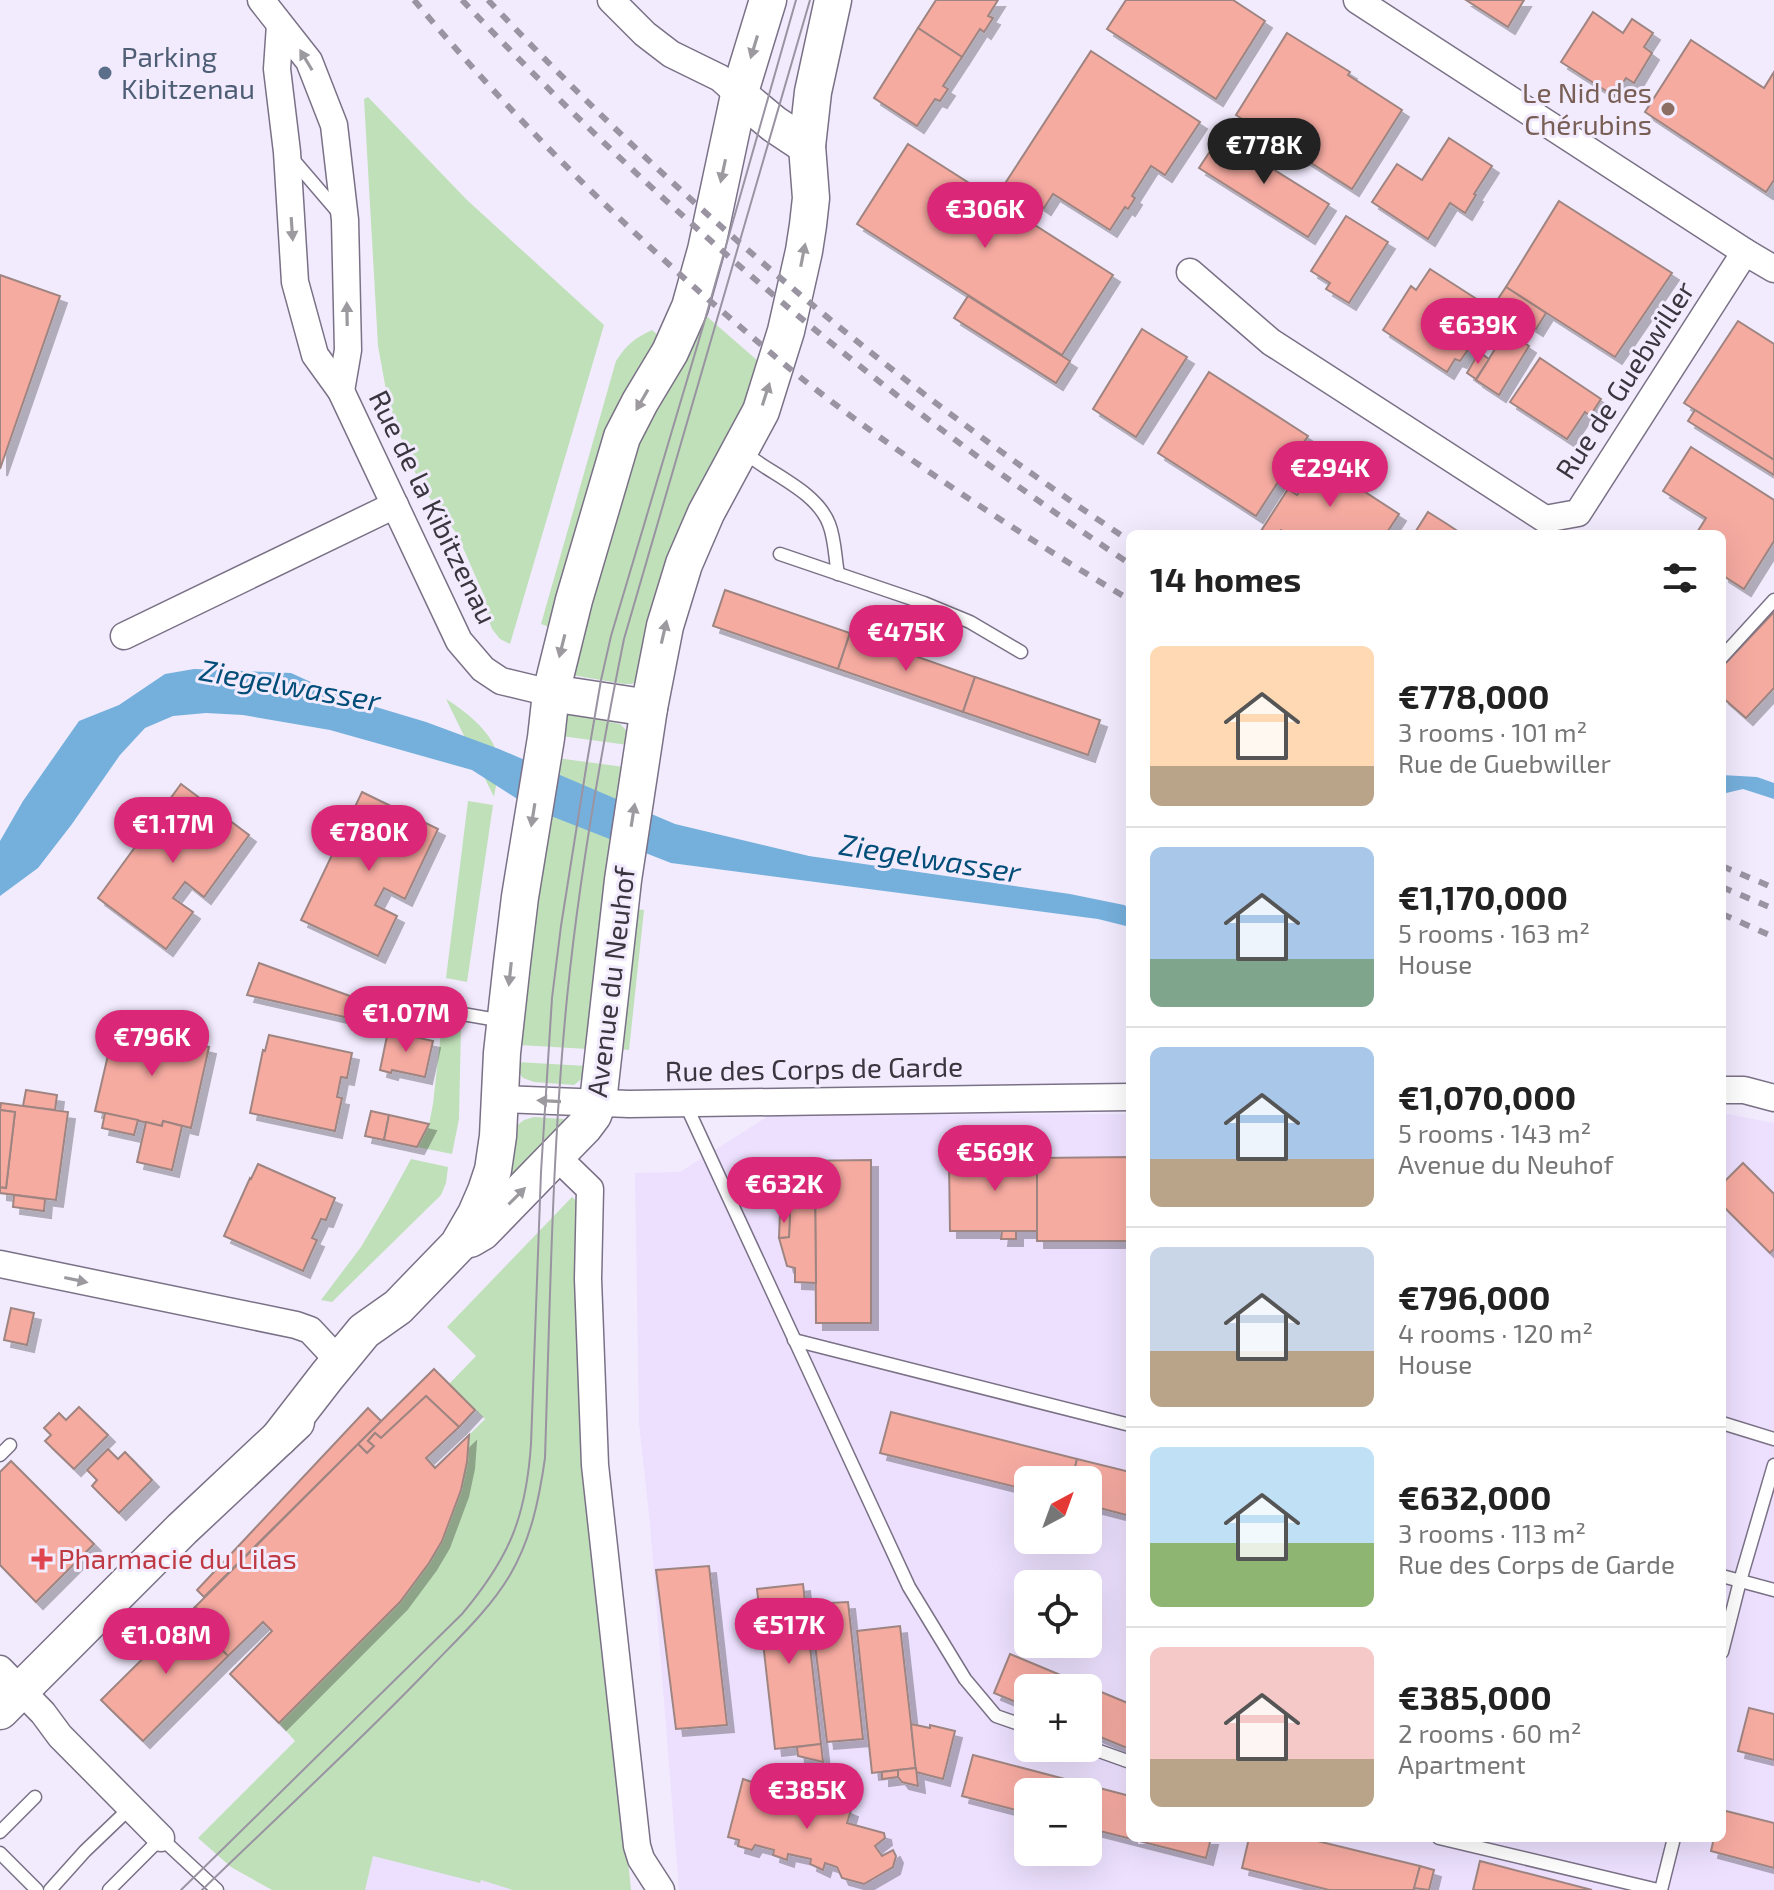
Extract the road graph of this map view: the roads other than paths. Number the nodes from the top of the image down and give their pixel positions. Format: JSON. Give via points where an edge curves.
{"nodes":[{"id":1,"x":261,"y":0,"type":"edge"},
{"id":2,"x":611,"y":0,"type":"edge"},
{"id":3,"x":768,"y":0,"type":"edge"},
{"id":4,"x":833,"y":0,"type":"edge"},
{"id":5,"x":1357,"y":0,"type":"edge"},
{"id":6,"x":280,"y":25,"type":"junction"},
{"id":7,"x":739,"y":95,"type":"junction"},
{"id":8,"x":807,"y":146,"type":"junction"},
{"id":9,"x":287,"y":152,"type":"junction"},
{"id":10,"x":345,"y":220,"type":"junction"},
{"id":11,"x":1745,"y":252,"type":"junction"},
{"id":12,"x":1774,"y":269,"type":"edge"},
{"id":13,"x":1190,"y":272,"type":"dead end"},
{"id":14,"x":341,"y":391,"type":"junction"},
{"id":15,"x":741,"y":449,"type":"junction"},
{"id":16,"x":395,"y":505,"type":"junction"},
{"id":17,"x":780,"y":554,"type":"dead end"},
{"id":18,"x":838,"y":574,"type":"junction"},
{"id":19,"x":1774,"y":600,"type":"edge"},
{"id":20,"x":124,"y":636,"type":"dead end"},
{"id":21,"x":1021,"y":652,"type":"dead end"},
{"id":22,"x":1726,"y":653,"type":"edge"},
{"id":23,"x":551,"y":693,"type":"junction"},
{"id":24,"x":649,"y":708,"type":"junction"},
{"id":25,"x":393,"y":1002,"type":"dead end"},
{"id":26,"x":506,"y":1021,"type":"junction"},
{"id":27,"x":1726,"y":1090,"type":"edge"},
{"id":28,"x":1126,"y":1097,"type":"edge"},
{"id":29,"x":1774,"y":1098,"type":"edge"},
{"id":30,"x":499,"y":1099,"type":"junction"},
{"id":31,"x":598,"y":1102,"type":"junction"},
{"id":32,"x":685,"y":1103,"type":"junction"},
{"id":33,"x":556,"y":1156,"type":"junction"},
{"id":34,"x":458,"y":1245,"type":"junction"},
{"id":35,"x":0,"y":1264,"type":"edge"},
{"id":36,"x":398,"y":1307,"type":"junction"},
{"id":37,"x":794,"y":1340,"type":"junction"},
{"id":38,"x":339,"y":1361,"type":"junction"},
{"id":39,"x":1126,"y":1424,"type":"edge"},
{"id":40,"x":1726,"y":1424,"type":"edge"},
{"id":41,"x":279,"y":1438,"type":"junction"},
{"id":42,"x":1774,"y":1439,"type":"edge"},
{"id":43,"x":10,"y":1445,"type":"dead end"},
{"id":44,"x":0,"y":1455,"type":"edge"},
{"id":45,"x":1774,"y":1465,"type":"edge"},
{"id":46,"x":1726,"y":1577,"type":"edge"},
{"id":47,"x":1740,"y":1581,"type":"junction"},
{"id":48,"x":1774,"y":1590,"type":"edge"},
{"id":49,"x":1726,"y":1636,"type":"edge"},
{"id":50,"x":7,"y":1690,"type":"edge"},
{"id":51,"x":1014,"y":1722,"type":"edge"},
{"id":52,"x":1102,"y":1752,"type":"edge"},
{"id":53,"x":1126,"y":1761,"type":"edge"},
{"id":54,"x":35,"y":1797,"type":"dead end"},
{"id":55,"x":131,"y":1807,"type":"junction"},
{"id":56,"x":0,"y":1832,"type":"edge"},
{"id":57,"x":161,"y":1838,"type":"junction"},
{"id":58,"x":1456,"y":1842,"type":"edge"},
{"id":59,"x":1673,"y":1842,"type":"edge"},
{"id":60,"x":0,"y":1853,"type":"edge"},
{"id":61,"x":37,"y":1890,"type":"edge"},
{"id":62,"x":50,"y":1890,"type":"edge"},
{"id":63,"x":109,"y":1890,"type":"edge"},
{"id":64,"x":217,"y":1890,"type":"edge"},
{"id":65,"x":661,"y":1890,"type":"edge"},
{"id":66,"x":1660,"y":1890,"type":"edge"}],
"edges":[{"from":1,"to":6,"type":"street","name":"Rue de la Kibitzenau"},
{"from":2,"to":7,"type":"street","via":[[671,54],[720,78]]},
{"from":3,"to":7,"type":"street","name":"Avenue du Neuhof","one_way":true},
{"from":4,"to":8,"type":"street","name":"Avenue du Neuhof"},
{"from":5,"to":11,"type":"street"},
{"from":6,"to":9,"type":"street","name":"Rue de la Kibitzenau","via":[[277,69]]},
{"from":10,"to":6,"type":"street","name":"Rue de la Kibitzenau","one_way":true,"via":[[334,125],[309,61]]},
{"from":7,"to":8,"type":"street"},
{"from":7,"to":23,"type":"street","name":"Avenue du Neuhof","one_way":true,"via":[[690,307],[622,437]]},
{"from":15,"to":8,"type":"street","name":"Avenue du Neuhof","one_way":true,"via":[[761,411],[804,251],[811,198]]},
{"from":9,"to":10,"type":"lane"},
{"from":9,"to":14,"type":"street","name":"Rue de la Kibitzenau","one_way":true,"via":[[295,282],[315,355]]},
{"from":14,"to":10,"type":"street","name":"Rue de la Kibitzenau","one_way":true,"via":[[348,350]]},
{"from":11,"to":12,"type":"street"},
{"from":11,"to":13,"type":"street","name":"Rue de Guebwiller","via":[[1578,513],[1545,519],[1271,342]]},
{"from":14,"to":16,"type":"street","name":"Rue de la Kibitzenau"},
{"from":15,"to":18,"type":"lane","via":[[818,506],[829,524]]},
{"from":24,"to":15,"type":"street","name":"Avenue du Neuhof","one_way":true,"via":[[684,564]]},
{"from":16,"to":20,"type":"street"},
{"from":16,"to":23,"type":"street","name":"Rue de la Kibitzenau","via":[[459,641],[501,681]]},
{"from":17,"to":18,"type":"lane"},
{"from":18,"to":21,"type":"lane","via":[[970,622]]},
{"from":19,"to":22,"type":"lane"},
{"from":23,"to":24,"type":"street"},
{"from":23,"to":26,"type":"street","name":"Avenue du Neuhof","one_way":true},
{"from":31,"to":24,"type":"street","name":"Avenue du Neuhof","one_way":true},
{"from":25,"to":26,"type":"lane"},
{"from":26,"to":30,"type":"street","name":"Avenue du Neuhof"},
{"from":27,"to":29,"type":"street"},
{"from":28,"to":32,"type":"street","name":"Rue des Corps de Garde"},
{"from":31,"to":30,"type":"street","name":"Rue des Corps de Garde","one_way":true},
{"from":30,"to":34,"type":"street","name":"Avenue du Neuhof","via":[[493,1170]]},
{"from":31,"to":32,"type":"street","name":"Rue des Corps de Garde"},
{"from":31,"to":33,"type":"street","name":"Avenue du Neuhof","via":[[584,1127]]},
{"from":32,"to":37,"type":"lane"},
{"from":34,"to":33,"type":"street","name":"Avenue du Neuhof","one_way":true,"via":[[482,1232]]},
{"from":33,"to":65,"type":"street","via":[[590,1189],[588,1279],[597,1480],[637,1846]]},
{"from":34,"to":36,"type":"street","name":"Avenue du Neuhof"},
{"from":35,"to":38,"type":"street","one_way":true,"via":[[296,1325],[310,1330]]},
{"from":36,"to":38,"type":"street","name":"Avenue du Neuhof","via":[[364,1331]]},
{"from":36,"to":41,"type":"street","name":"Avenue du Neuhof","via":[[377,1342]]},
{"from":37,"to":39,"type":"lane"},
{"from":37,"to":51,"type":"lane","via":[[909,1587],[965,1679],[996,1716]]},
{"from":38,"to":41,"type":"street","name":"Avenue du Neuhof"},
{"from":40,"to":42,"type":"lane"},
{"from":41,"to":50,"type":"street","name":"Avenue du Neuhof"},
{"from":43,"to":44,"type":"lane"},
{"from":45,"to":47,"type":"lane"},
{"from":46,"to":47,"type":"lane"},
{"from":47,"to":48,"type":"lane"},
{"from":47,"to":49,"type":"lane"},
{"from":50,"to":55,"type":"street","via":[[43,1713]]},
{"from":52,"to":53,"type":"lane"},
{"from":54,"to":56,"type":"lane"},
{"from":55,"to":57,"type":"street"},
{"from":55,"to":62,"type":"lane"},
{"from":57,"to":63,"type":"lane"},
{"from":57,"to":64,"type":"lane"},
{"from":58,"to":66,"type":"lane"},
{"from":59,"to":66,"type":"lane"},
{"from":60,"to":61,"type":"lane"}]}
